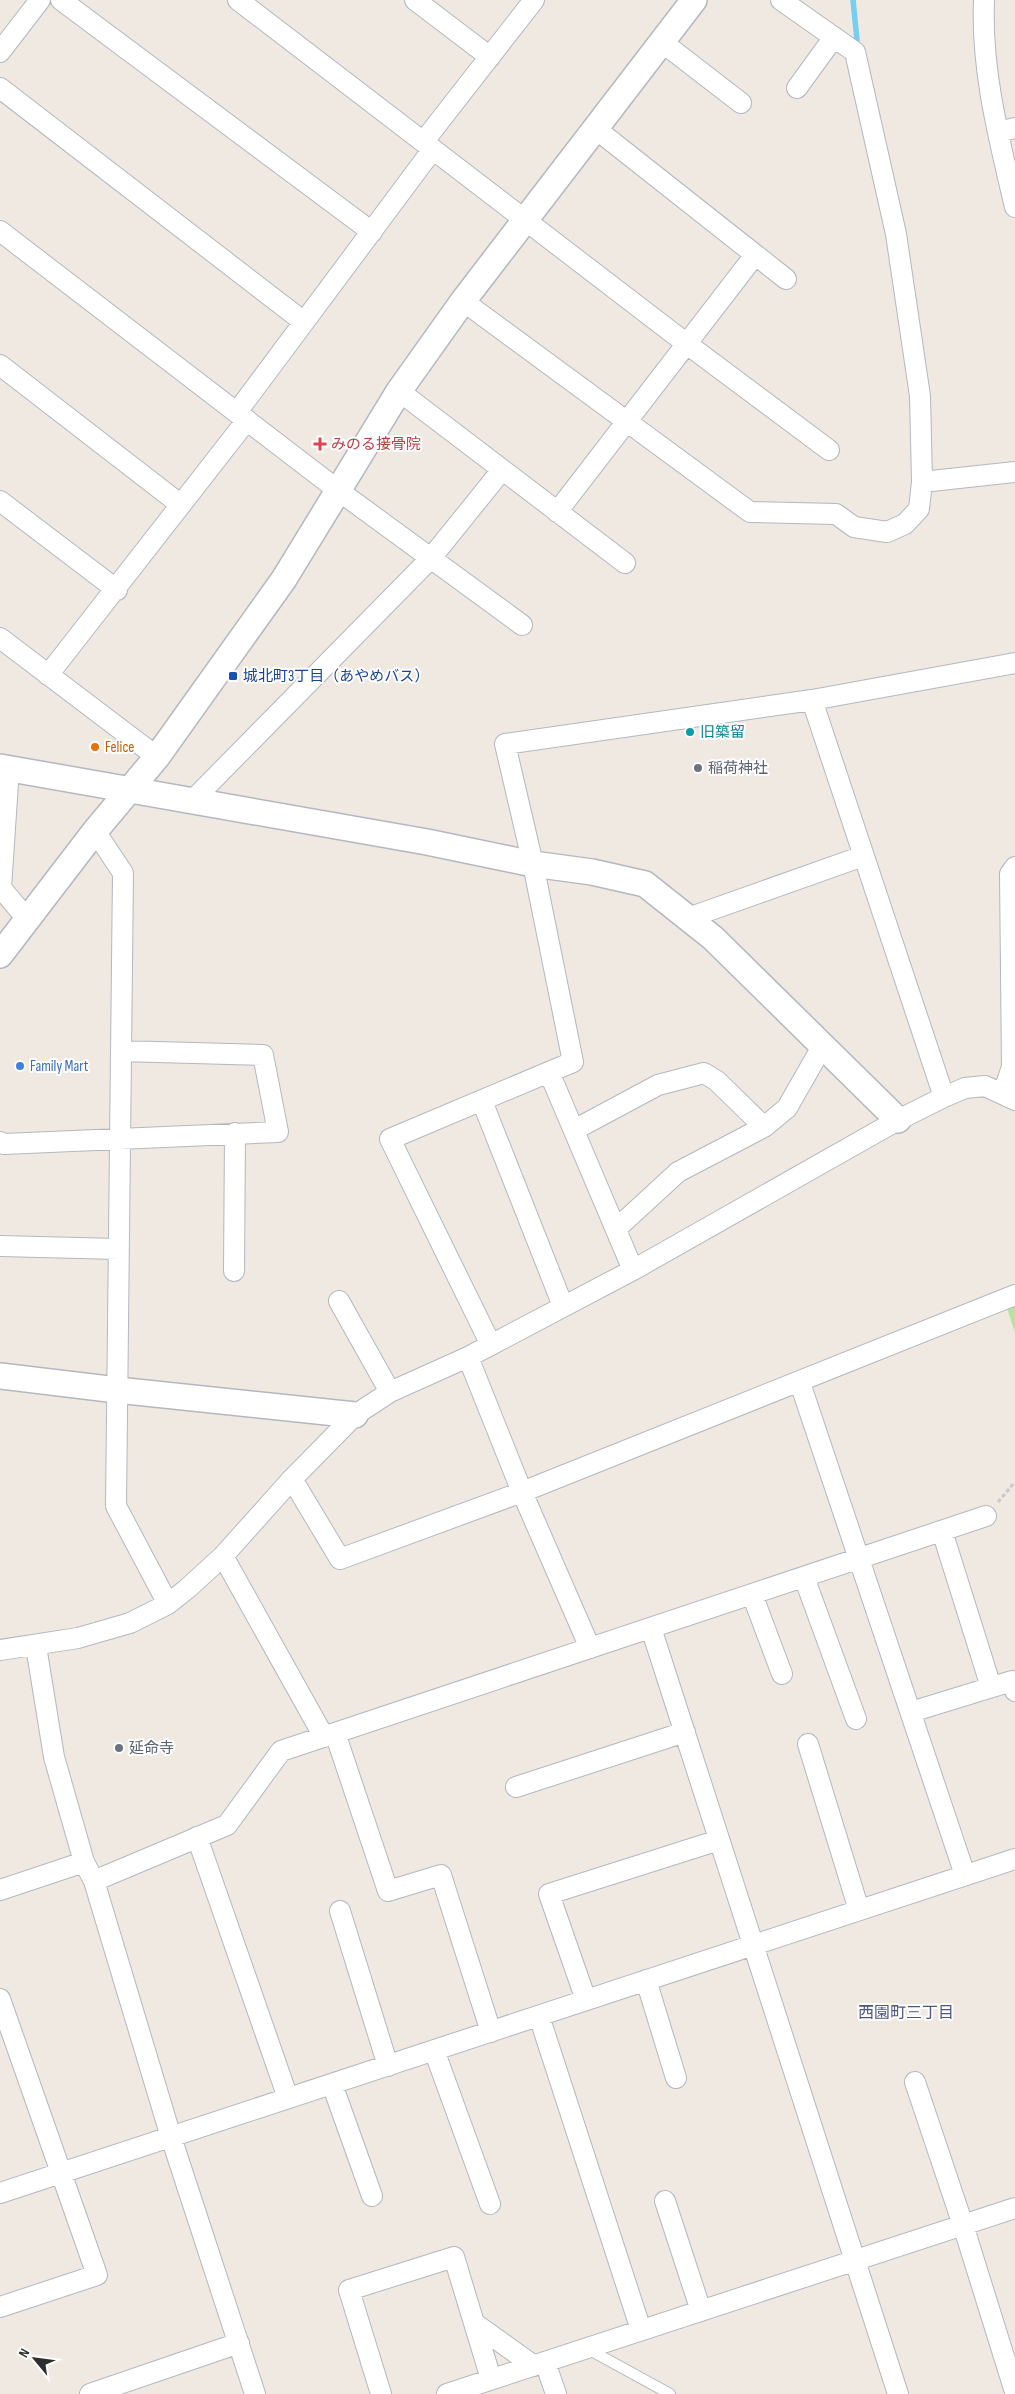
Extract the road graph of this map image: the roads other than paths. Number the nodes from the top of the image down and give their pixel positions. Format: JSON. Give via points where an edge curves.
{"nodes":[{"id":1,"x":40,"y":0,"type":"edge"},
{"id":2,"x":61,"y":0,"type":"edge"},
{"id":3,"x":238,"y":0,"type":"edge"},
{"id":4,"x":415,"y":0,"type":"edge"},
{"id":5,"x":534,"y":0,"type":"edge"},
{"id":6,"x":694,"y":0,"type":"edge"},
{"id":7,"x":781,"y":0,"type":"edge"},
{"id":8,"x":984,"y":0,"type":"edge"},
{"id":9,"x":834,"y":37,"type":"junction"},
{"id":10,"x":662,"y":42,"type":"junction"},
{"id":11,"x":0,"y":52,"type":"edge"},
{"id":12,"x":490,"y":57,"type":"junction"},
{"id":13,"x":0,"y":88,"type":"edge"},
{"id":14,"x":797,"y":88,"type":"dead end"},
{"id":15,"x":741,"y":103,"type":"dead end"},
{"id":16,"x":596,"y":128,"type":"junction"},
{"id":17,"x":1006,"y":130,"type":"edge"},
{"id":18,"x":428,"y":145,"type":"junction"},
{"id":19,"x":1015,"y":207,"type":"edge"},
{"id":20,"x":527,"y":220,"type":"junction"},
{"id":21,"x":0,"y":231,"type":"edge"},
{"id":22,"x":372,"y":232,"type":"junction"},
{"id":23,"x":756,"y":255,"type":"junction"},
{"id":24,"x":786,"y":279,"type":"dead end"},
{"id":25,"x":463,"y":301,"type":"junction"},
{"id":26,"x":304,"y":322,"type":"junction"},
{"id":27,"x":687,"y":344,"type":"junction"},
{"id":28,"x":0,"y":366,"type":"edge"},
{"id":29,"x":399,"y":391,"type":"junction"},
{"id":30,"x":242,"y":416,"type":"junction"},
{"id":31,"x":627,"y":421,"type":"junction"},
{"id":32,"x":829,"y":450,"type":"dead end"},
{"id":33,"x":502,"y":470,"type":"junction"},
{"id":34,"x":1015,"y":472,"type":"edge"},
{"id":35,"x":922,"y":482,"type":"junction"},
{"id":36,"x":339,"y":491,"type":"junction"},
{"id":37,"x":0,"y":501,"type":"edge"},
{"id":38,"x":181,"y":505,"type":"junction"},
{"id":39,"x":557,"y":512,"type":"junction"},
{"id":40,"x":431,"y":558,"type":"junction"},
{"id":41,"x":625,"y":563,"type":"dead end"},
{"id":42,"x":116,"y":590,"type":"junction"},
{"id":43,"x":522,"y":625,"type":"dead end"},
{"id":44,"x":0,"y":638,"type":"edge"},
{"id":45,"x":1015,"y":663,"type":"edge"},
{"id":46,"x":48,"y":675,"type":"junction"},
{"id":47,"x":812,"y":700,"type":"junction"},
{"id":48,"x":157,"y":757,"type":"junction"},
{"id":49,"x":4,"y":767,"type":"edge"},
{"id":50,"x":132,"y":789,"type":"junction"},
{"id":51,"x":192,"y":801,"type":"junction"},
{"id":52,"x":95,"y":832,"type":"junction"},
{"id":53,"x":864,"y":856,"type":"junction"},
{"id":54,"x":533,"y":864,"type":"junction"},
{"id":55,"x":1015,"y":867,"type":"edge"},
{"id":56,"x":688,"y":918,"type":"junction"},
{"id":57,"x":27,"y":919,"type":"junction"},
{"id":58,"x":1013,"y":924,"type":"edge"},
{"id":59,"x":0,"y":955,"type":"edge"},
{"id":60,"x":1013,"y":987,"type":"edge"},
{"id":61,"x":823,"y":1045,"type":"junction"},
{"id":62,"x":121,"y":1051,"type":"junction"},
{"id":63,"x":1014,"y":1068,"type":"edge"},
{"id":64,"x":549,"y":1072,"type":"junction"},
{"id":65,"x":1009,"y":1096,"type":"edge"},
{"id":66,"x":944,"y":1097,"type":"junction"},
{"id":67,"x":482,"y":1101,"type":"junction"},
{"id":68,"x":898,"y":1120,"type":"junction"},
{"id":69,"x":764,"y":1127,"type":"junction"},
{"id":70,"x":574,"y":1130,"type":"junction"},
{"id":71,"x":235,"y":1133,"type":"junction"},
{"id":72,"x":120,"y":1137,"type":"junction"},
{"id":73,"x":1,"y":1145,"type":"edge"},
{"id":74,"x":616,"y":1229,"type":"junction"},
{"id":75,"x":0,"y":1246,"type":"edge"},
{"id":76,"x":119,"y":1249,"type":"junction"},
{"id":77,"x":632,"y":1270,"type":"junction"},
{"id":78,"x":234,"y":1271,"type":"dead end"},
{"id":79,"x":1015,"y":1295,"type":"edge"},
{"id":80,"x":339,"y":1301,"type":"dead end"},
{"id":81,"x":563,"y":1306,"type":"junction"},
{"id":82,"x":491,"y":1345,"type":"junction"},
{"id":83,"x":468,"y":1357,"type":"junction"},
{"id":84,"x":0,"y":1376,"type":"edge"},
{"id":85,"x":800,"y":1382,"type":"junction"},
{"id":86,"x":117,"y":1390,"type":"junction"},
{"id":87,"x":390,"y":1392,"type":"junction"},
{"id":88,"x":355,"y":1415,"type":"junction"},
{"id":89,"x":292,"y":1479,"type":"junction"},
{"id":90,"x":522,"y":1492,"type":"junction"},
{"id":91,"x":986,"y":1516,"type":"road end"},
{"id":92,"x":942,"y":1531,"type":"junction"},
{"id":93,"x":223,"y":1556,"type":"junction"},
{"id":94,"x":859,"y":1559,"type":"junction"},
{"id":95,"x":804,"y":1577,"type":"junction"},
{"id":96,"x":752,"y":1594,"type":"junction"},
{"id":97,"x":168,"y":1604,"type":"junction"},
{"id":98,"x":651,"y":1628,"type":"junction"},
{"id":99,"x":36,"y":1646,"type":"junction"},
{"id":100,"x":590,"y":1648,"type":"junction"},
{"id":101,"x":0,"y":1650,"type":"edge"},
{"id":102,"x":782,"y":1674,"type":"dead end"},
{"id":103,"x":991,"y":1688,"type":"junction"},
{"id":104,"x":1015,"y":1691,"type":"edge"},
{"id":105,"x":911,"y":1712,"type":"junction"},
{"id":106,"x":856,"y":1719,"type":"dead end"},
{"id":107,"x":685,"y":1732,"type":"junction"},
{"id":108,"x":330,"y":1735,"type":"junction"},
{"id":109,"x":808,"y":1744,"type":"dead end"},
{"id":110,"x":516,"y":1787,"type":"dead end"},
{"id":111,"x":197,"y":1837,"type":"junction"},
{"id":112,"x":720,"y":1840,"type":"junction"},
{"id":113,"x":1015,"y":1859,"type":"edge"},
{"id":114,"x":84,"y":1862,"type":"junction"},
{"id":115,"x":965,"y":1875,"type":"junction"},
{"id":116,"x":94,"y":1881,"type":"junction"},
{"id":117,"x":0,"y":1890,"type":"edge"},
{"id":118,"x":859,"y":1910,"type":"junction"},
{"id":119,"x":340,"y":1911,"type":"dead end"},
{"id":120,"x":754,"y":1945,"type":"junction"},
{"id":121,"x":646,"y":1980,"type":"junction"},
{"id":122,"x":0,"y":1999,"type":"edge"},
{"id":123,"x":586,"y":2000,"type":"junction"},
{"id":124,"x":539,"y":2016,"type":"junction"},
{"id":125,"x":491,"y":2032,"type":"junction"},
{"id":126,"x":434,"y":2050,"type":"junction"},
{"id":127,"x":388,"y":2066,"type":"junction"},
{"id":128,"x":676,"y":2078,"type":"dead end"},
{"id":129,"x":915,"y":2082,"type":"dead end"},
{"id":130,"x":332,"y":2084,"type":"junction"},
{"id":131,"x":288,"y":2098,"type":"junction"},
{"id":132,"x":170,"y":2137,"type":"junction"},
{"id":133,"x":61,"y":2173,"type":"junction"},
{"id":134,"x":0,"y":2193,"type":"edge"},
{"id":135,"x":372,"y":2196,"type":"dead end"},
{"id":136,"x":665,"y":2201,"type":"dead end"},
{"id":137,"x":490,"y":2204,"type":"dead end"},
{"id":138,"x":1015,"y":2208,"type":"edge"},
{"id":139,"x":963,"y":2225,"type":"junction"},
{"id":140,"x":854,"y":2260,"type":"junction"},
{"id":141,"x":0,"y":2308,"type":"edge"},
{"id":142,"x":701,"y":2310,"type":"junction"},
{"id":143,"x":474,"y":2323,"type":"junction"},
{"id":144,"x":641,"y":2330,"type":"junction"},
{"id":145,"x":239,"y":2343,"type":"junction"},
{"id":146,"x":587,"y":2348,"type":"junction"},
{"id":147,"x":540,"y":2364,"type":"junction"},
{"id":148,"x":491,"y":2380,"type":"junction"},
{"id":149,"x":1015,"y":2392,"type":"edge"},
{"id":150,"x":90,"y":2394,"type":"edge"},
{"id":151,"x":255,"y":2394,"type":"edge"},
{"id":152,"x":382,"y":2394,"type":"edge"},
{"id":153,"x":447,"y":2394,"type":"edge"},
{"id":154,"x":556,"y":2394,"type":"edge"},
{"id":155,"x":670,"y":2394,"type":"edge"},
{"id":156,"x":898,"y":2394,"type":"edge"}],
"edges":[{"from":1,"to":11,"type":"street"},
{"from":2,"to":22,"type":"street"},
{"from":3,"to":18,"type":"street"},
{"from":4,"to":12,"type":"street"},
{"from":5,"to":12,"type":"street"},
{"from":6,"to":10,"type":"street"},
{"from":7,"to":9,"type":"street"},
{"from":8,"to":17,"type":"street","via":[[983,31],[992,109]]},
{"from":9,"to":14,"type":"street"},
{"from":9,"to":35,"type":"street","via":[[855,52],[896,234],[920,396]]},
{"from":10,"to":15,"type":"street"},
{"from":10,"to":16,"type":"street"},
{"from":12,"to":18,"type":"street"},
{"from":13,"to":26,"type":"street"},
{"from":16,"to":20,"type":"street"},
{"from":16,"to":23,"type":"street"},
{"from":17,"to":19,"type":"street"},
{"from":18,"to":20,"type":"street"},
{"from":18,"to":22,"type":"street"},
{"from":20,"to":25,"type":"street"},
{"from":20,"to":27,"type":"street"},
{"from":21,"to":30,"type":"street"},
{"from":22,"to":26,"type":"street"},
{"from":23,"to":24,"type":"street"},
{"from":23,"to":27,"type":"street"},
{"from":25,"to":29,"type":"street"},
{"from":25,"to":31,"type":"street"},
{"from":26,"to":30,"type":"street"},
{"from":27,"to":31,"type":"street"},
{"from":27,"to":32,"type":"street"},
{"from":28,"to":38,"type":"street"},
{"from":29,"to":33,"type":"street"},
{"from":29,"to":36,"type":"street"},
{"from":30,"to":36,"type":"street"},
{"from":30,"to":38,"type":"street"},
{"from":31,"to":35,"type":"street","via":[[750,512],[836,514],[854,528],[887,532],[905,524],[919,509]]},
{"from":31,"to":39,"type":"street"},
{"from":33,"to":39,"type":"street"},
{"from":33,"to":40,"type":"street"},
{"from":34,"to":35,"type":"street"},
{"from":36,"to":40,"type":"street"},
{"from":36,"to":48,"type":"street","via":[[284,580]]},
{"from":37,"to":42,"type":"street"},
{"from":38,"to":42,"type":"street"},
{"from":39,"to":41,"type":"street"},
{"from":40,"to":43,"type":"street"},
{"from":40,"to":51,"type":"street"},
{"from":42,"to":46,"type":"street"},
{"from":44,"to":46,"type":"street"},
{"from":45,"to":47,"type":"street"},
{"from":46,"to":48,"type":"street"},
{"from":47,"to":53,"type":"street"},
{"from":47,"to":54,"type":"street","via":[[505,744]]},
{"from":48,"to":50,"type":"street"},
{"from":49,"to":50,"type":"street"},
{"from":49,"to":57,"type":"street","via":[[1,888]]},
{"from":50,"to":51,"type":"street"},
{"from":50,"to":52,"type":"street"},
{"from":51,"to":54,"type":"street","via":[[428,842]]},
{"from":52,"to":57,"type":"street"},
{"from":52,"to":62,"type":"street","via":[[123,873]]},
{"from":53,"to":56,"type":"street"},
{"from":53,"to":66,"type":"street"},
{"from":54,"to":56,"type":"street","via":[[645,884]]},
{"from":54,"to":64,"type":"street","via":[[573,1062]]},
{"from":55,"to":58,"type":"street","via":[[1010,874]]},
{"from":56,"to":61,"type":"street","via":[[713,938]]},
{"from":57,"to":59,"type":"street"},
{"from":58,"to":60,"type":"street"},
{"from":60,"to":63,"type":"street"},
{"from":61,"to":68,"type":"street"},
{"from":61,"to":69,"type":"street","via":[[787,1108]]},
{"from":62,"to":71,"type":"street","via":[[263,1055],[278,1132]]},
{"from":62,"to":72,"type":"street"},
{"from":63,"to":65,"type":"street"},
{"from":64,"to":67,"type":"street"},
{"from":64,"to":70,"type":"street"},
{"from":65,"to":66,"type":"street","via":[[985,1086],[965,1088]]},
{"from":66,"to":68,"type":"street"},
{"from":67,"to":81,"type":"street"},
{"from":67,"to":82,"type":"street","via":[[390,1139]]},
{"from":68,"to":77,"type":"street"},
{"from":69,"to":70,"type":"street","via":[[717,1081],[704,1073],[658,1085]]},
{"from":69,"to":74,"type":"street","via":[[678,1172]]},
{"from":70,"to":74,"type":"street"},
{"from":71,"to":72,"type":"street"},
{"from":71,"to":78,"type":"street"},
{"from":72,"to":73,"type":"street"},
{"from":72,"to":76,"type":"street"},
{"from":74,"to":77,"type":"street"},
{"from":75,"to":76,"type":"street"},
{"from":76,"to":86,"type":"street"},
{"from":77,"to":81,"type":"street"},
{"from":79,"to":85,"type":"street"},
{"from":80,"to":87,"type":"street"},
{"from":81,"to":82,"type":"street"},
{"from":82,"to":83,"type":"street"},
{"from":83,"to":87,"type":"street"},
{"from":83,"to":90,"type":"street"},
{"from":84,"to":86,"type":"street"},
{"from":85,"to":90,"type":"street"},
{"from":85,"to":94,"type":"street"},
{"from":86,"to":88,"type":"street"},
{"from":86,"to":97,"type":"street","via":[[116,1506]]},
{"from":87,"to":88,"type":"street"},
{"from":88,"to":89,"type":"street"},
{"from":89,"to":90,"type":"street","via":[[340,1559]]},
{"from":89,"to":93,"type":"street"},
{"from":90,"to":100,"type":"street"},
{"from":91,"to":92,"type":"street"},
{"from":92,"to":94,"type":"street"},
{"from":92,"to":103,"type":"street"},
{"from":93,"to":97,"type":"street"},
{"from":93,"to":108,"type":"street"},
{"from":94,"to":95,"type":"street"},
{"from":94,"to":105,"type":"street"},
{"from":95,"to":96,"type":"street"},
{"from":95,"to":106,"type":"street"},
{"from":96,"to":98,"type":"street"},
{"from":96,"to":102,"type":"street"},
{"from":97,"to":99,"type":"street","via":[[130,1622],[78,1638]]},
{"from":98,"to":100,"type":"street"},
{"from":98,"to":107,"type":"street"},
{"from":99,"to":101,"type":"street"},
{"from":99,"to":114,"type":"street","via":[[54,1757]]},
{"from":100,"to":108,"type":"street"},
{"from":103,"to":104,"type":"street","via":[[1012,1681]]},
{"from":103,"to":105,"type":"street"},
{"from":105,"to":115,"type":"street"},
{"from":107,"to":110,"type":"street"},
{"from":107,"to":112,"type":"street"},
{"from":108,"to":111,"type":"street","via":[[282,1751],[226,1825]]},
{"from":108,"to":125,"type":"street","via":[[388,1891],[441,1875]]},
{"from":109,"to":118,"type":"street"},
{"from":111,"to":116,"type":"street"},
{"from":111,"to":131,"type":"street"},
{"from":112,"to":120,"type":"street"},
{"from":112,"to":123,"type":"street","via":[[548,1894]]},
{"from":113,"to":115,"type":"street"},
{"from":114,"to":116,"type":"street"},
{"from":114,"to":117,"type":"street"},
{"from":115,"to":118,"type":"street"},
{"from":116,"to":132,"type":"street"},
{"from":118,"to":120,"type":"street"},
{"from":119,"to":127,"type":"street"},
{"from":120,"to":121,"type":"street"},
{"from":120,"to":140,"type":"street"},
{"from":121,"to":123,"type":"street"},
{"from":121,"to":128,"type":"street"},
{"from":122,"to":133,"type":"street"},
{"from":123,"to":124,"type":"street"},
{"from":124,"to":125,"type":"street"},
{"from":124,"to":144,"type":"street"},
{"from":125,"to":126,"type":"street"},
{"from":126,"to":127,"type":"street"},
{"from":126,"to":137,"type":"street"},
{"from":127,"to":130,"type":"street"},
{"from":129,"to":139,"type":"street"},
{"from":130,"to":131,"type":"street"},
{"from":130,"to":135,"type":"street"},
{"from":131,"to":132,"type":"street"},
{"from":132,"to":133,"type":"street"},
{"from":132,"to":145,"type":"street"},
{"from":133,"to":134,"type":"street"},
{"from":133,"to":141,"type":"street","via":[[97,2275]]},
{"from":136,"to":142,"type":"street"},
{"from":138,"to":139,"type":"street"},
{"from":139,"to":140,"type":"street"},
{"from":139,"to":149,"type":"street"},
{"from":140,"to":142,"type":"street"},
{"from":140,"to":156,"type":"street"},
{"from":142,"to":144,"type":"street"},
{"from":143,"to":147,"type":"street"},
{"from":143,"to":148,"type":"street"},
{"from":143,"to":152,"type":"street","via":[[454,2256],[349,2290]]},
{"from":144,"to":146,"type":"street"},
{"from":145,"to":150,"type":"street"},
{"from":145,"to":151,"type":"street"},
{"from":146,"to":147,"type":"street"},
{"from":146,"to":155,"type":"lane"},
{"from":147,"to":148,"type":"street"},
{"from":147,"to":154,"type":"street"},
{"from":148,"to":153,"type":"street"}]}
